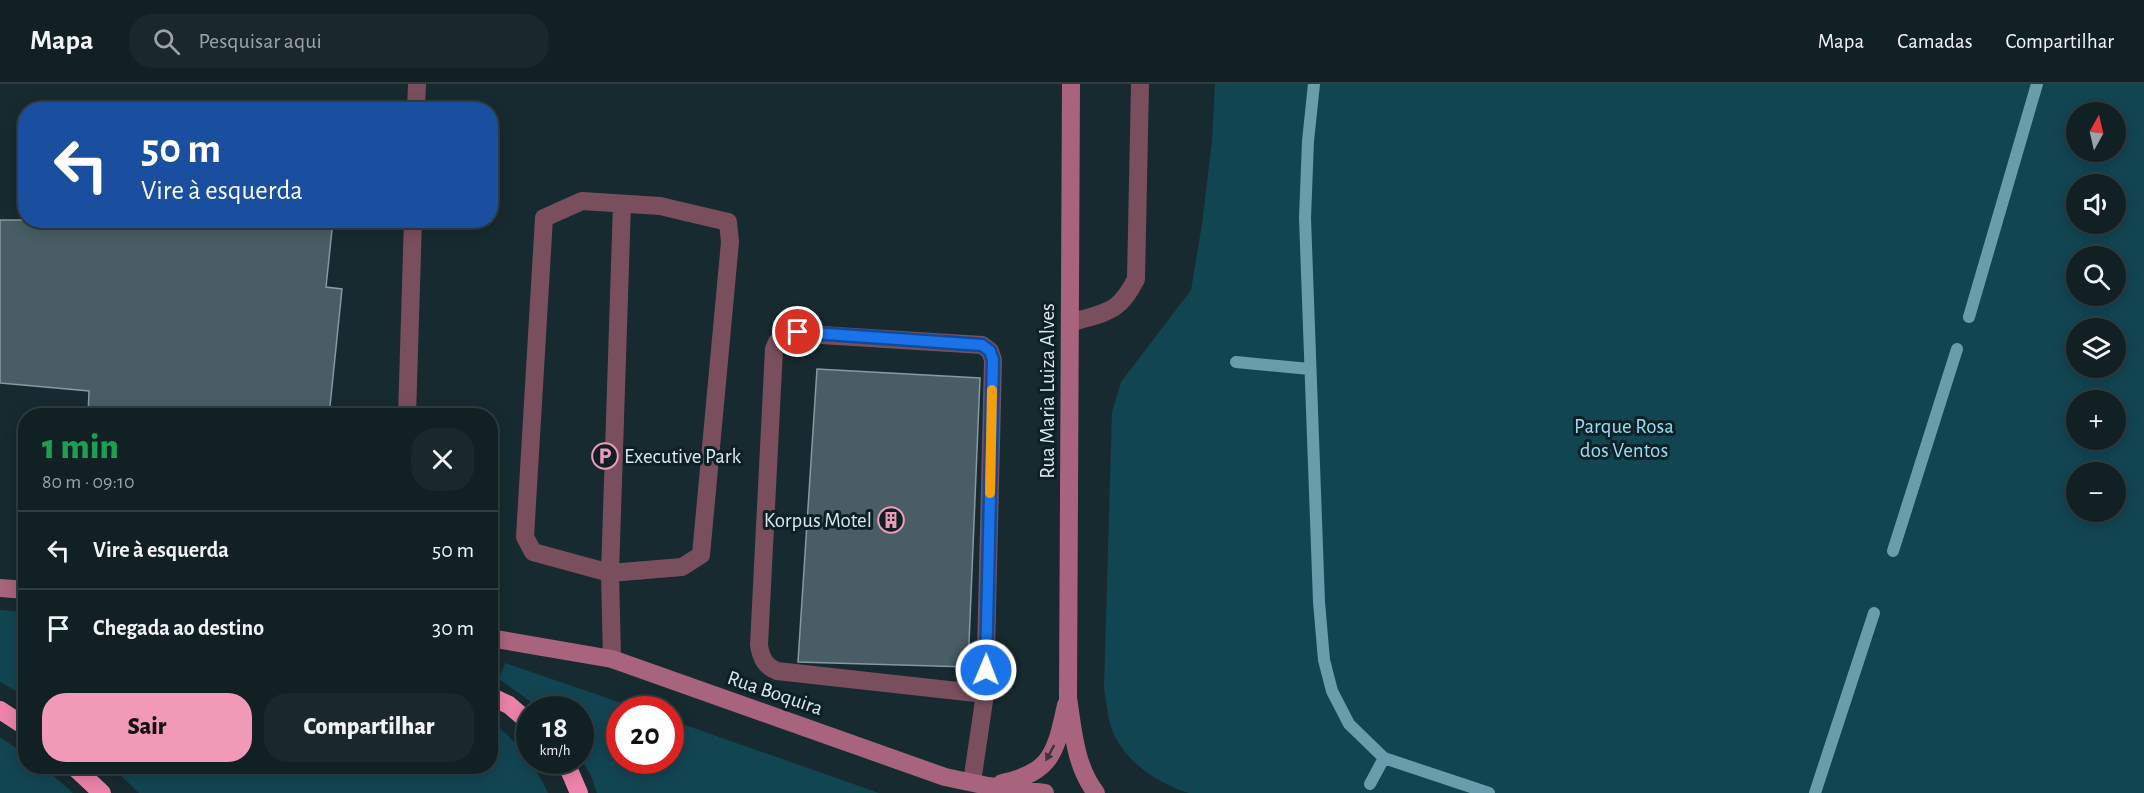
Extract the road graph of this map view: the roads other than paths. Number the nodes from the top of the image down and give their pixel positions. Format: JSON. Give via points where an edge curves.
{"nodes":[{"id":1,"x":417,"y":84,"type":"edge"},
{"id":2,"x":1071,"y":84,"type":"edge"},
{"id":3,"x":1140,"y":84,"type":"edge"},
{"id":4,"x":416,"y":102,"type":"edge"},
{"id":5,"x":622,"y":204,"type":"junction"},
{"id":6,"x":413,"y":228,"type":"edge"},
{"id":7,"x":1070,"y":323,"type":"junction"},
{"id":8,"x":407,"y":408,"type":"edge"},
{"id":9,"x":610,"y":573,"type":"junction"},
{"id":10,"x":0,"y":588,"type":"edge"},
{"id":11,"x":18,"y":589,"type":"edge"},
{"id":12,"x":498,"y":639,"type":"edge"},
{"id":13,"x":612,"y":659,"type":"junction"},
{"id":14,"x":985,"y":694,"type":"junction"},
{"id":15,"x":1068,"y":698,"type":"junction"},
{"id":16,"x":498,"y":700,"type":"edge"},
{"id":17,"x":0,"y":710,"type":"edge"},
{"id":18,"x":516,"y":711,"type":"edge"},
{"id":19,"x":18,"y":722,"type":"edge"},
{"id":20,"x":82,"y":774,"type":"edge"},
{"id":21,"x":571,"y":774,"type":"edge"},
{"id":22,"x":980,"y":784,"type":"junction"},
{"id":23,"x":102,"y":793,"type":"edge"},
{"id":24,"x":579,"y":793,"type":"edge"},
{"id":25,"x":1045,"y":793,"type":"edge"},
{"id":26,"x":1096,"y":793,"type":"edge"}],
"edges":[{"from":1,"to":4,"type":"street"},
{"from":2,"to":7,"type":"street","name":"Rua Maria Luiza Alves"},
{"from":3,"to":7,"type":"street","via":[[1136,279],[1119,305]]},
{"from":5,"to":9,"type":"street"},
{"from":5,"to":9,"type":"street","via":[[582,201],[544,218],[525,537],[533,552]]},
{"from":5,"to":9,"type":"street","via":[[660,206],[728,222],[730,242],[701,555],[682,567]]},
{"from":6,"to":8,"type":"street"},
{"from":7,"to":15,"type":"street","name":"Rua Maria Luiza Alves"},
{"from":9,"to":13,"type":"street"},
{"from":10,"to":11,"type":"street"},
{"from":12,"to":13,"type":"street","name":"Rua Boquira"},
{"from":13,"to":22,"type":"street","name":"Rua Boquira","via":[[945,777]]},
{"from":14,"to":14,"type":"street","via":[[777,671],[763,661],[759,645],[774,349],[789,333],[982,345],[990,351],[993,360]]},
{"from":14,"to":22,"type":"street"},
{"from":15,"to":22,"type":"street","name":"Rua Maria Luiza Alves","one_way":true,"via":[[1061,729],[1047,761],[1038,771],[1016,780]]},
{"from":15,"to":26,"type":"street","name":"Rua Maria Luiza Alves","via":[[1076,748]]},
{"from":16,"to":18,"type":"highway"},
{"from":17,"to":19,"type":"highway"},
{"from":20,"to":23,"type":"highway"},
{"from":21,"to":24,"type":"highway"},
{"from":22,"to":25,"type":"street","name":"Rua Boquira"}]}
